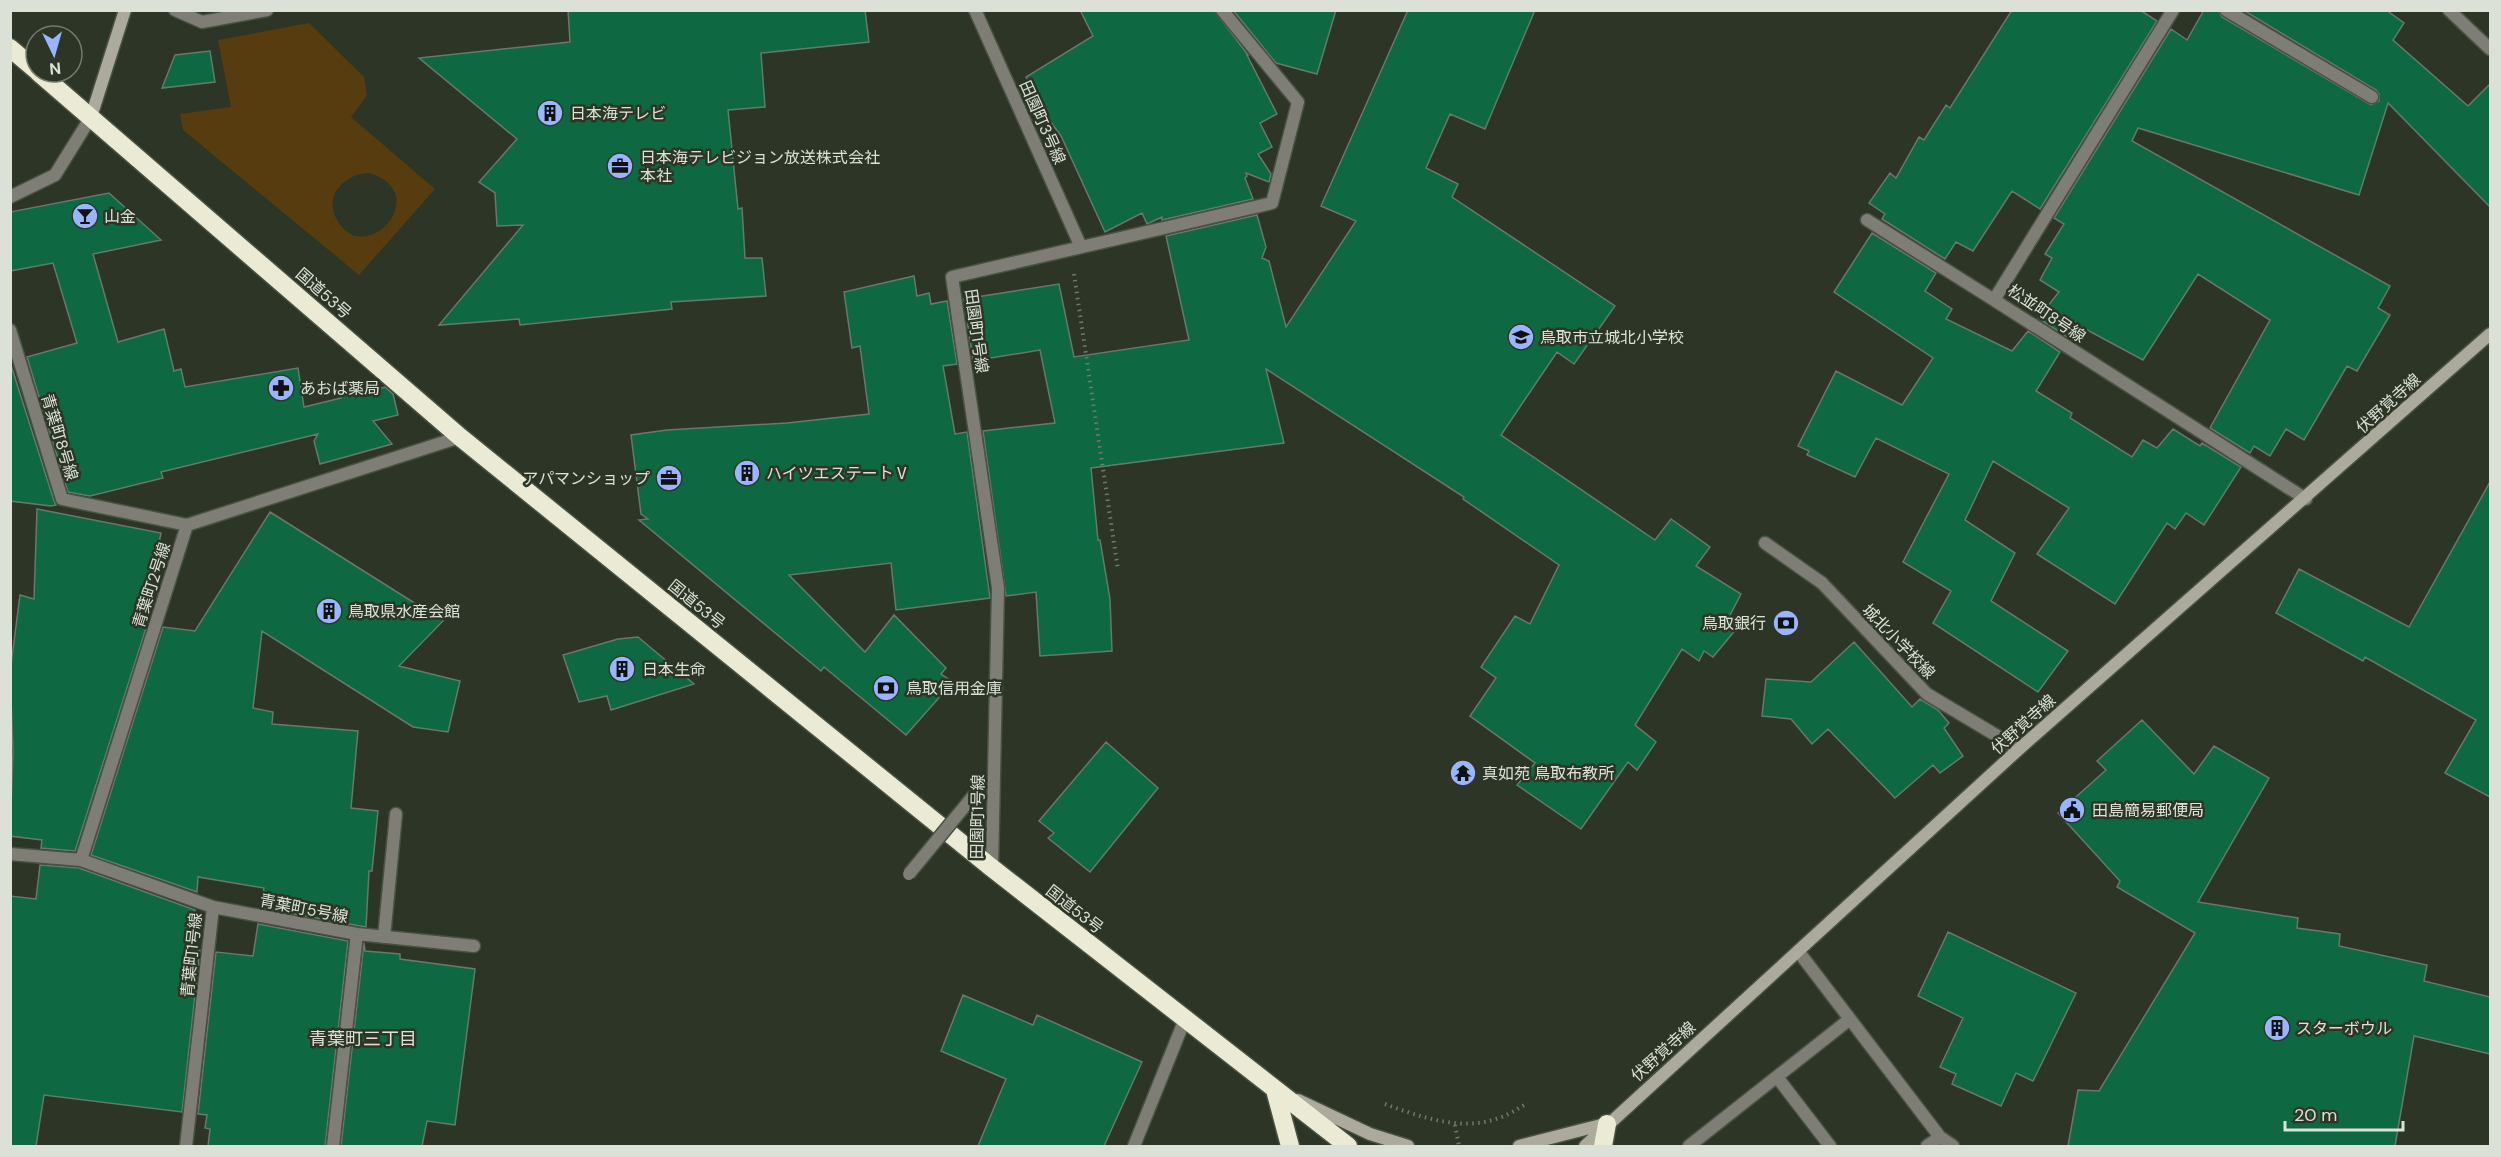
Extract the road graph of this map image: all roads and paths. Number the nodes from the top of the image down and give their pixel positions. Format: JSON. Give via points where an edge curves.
{"nodes":[{"id":1,"x":125,"y":10,"type":"edge"},
{"id":2,"x":174,"y":10,"type":"edge"},
{"id":3,"x":267,"y":10,"type":"edge"},
{"id":4,"x":975,"y":10,"type":"edge"},
{"id":5,"x":1222,"y":10,"type":"edge"},
{"id":6,"x":2173,"y":10,"type":"edge"},
{"id":7,"x":2226,"y":10,"type":"edge"},
{"id":8,"x":2449,"y":10,"type":"edge"},
{"id":9,"x":10,"y":48,"type":"edge"},
{"id":10,"x":2490,"y":49,"type":"edge"},
{"id":11,"x":24,"y":60,"type":"edge"},
{"id":12,"x":52,"y":84,"type":"edge"},
{"id":13,"x":2372,"y":97,"type":"dead end"},
{"id":14,"x":91,"y":117,"type":"junction"},
{"id":15,"x":10,"y":197,"type":"edge"},
{"id":16,"x":1867,"y":220,"type":"dead end"},
{"id":17,"x":1076,"y":248,"type":"junction"},
{"id":18,"x":1994,"y":300,"type":"junction"},
{"id":19,"x":10,"y":330,"type":"edge"},
{"id":20,"x":2490,"y":334,"type":"edge"},
{"id":21,"x":460,"y":437,"type":"junction"},
{"id":22,"x":2306,"y":499,"type":"junction"},
{"id":23,"x":187,"y":525,"type":"junction"},
{"id":24,"x":1765,"y":543,"type":"dead end"},
{"id":25,"x":1118,"y":570,"type":"dead end"},
{"id":26,"x":2019,"y":749,"type":"junction"},
{"id":27,"x":974,"y":795,"type":"dead end"},
{"id":28,"x":396,"y":814,"type":"dead end"},
{"id":29,"x":10,"y":854,"type":"edge"},
{"id":30,"x":81,"y":860,"type":"junction"},
{"id":31,"x":992,"y":868,"type":"junction"},
{"id":32,"x":909,"y":874,"type":"dead end"},
{"id":33,"x":213,"y":907,"type":"junction"},
{"id":34,"x":357,"y":934,"type":"junction"},
{"id":35,"x":384,"y":937,"type":"junction"},
{"id":36,"x":474,"y":946,"type":"dead end"},
{"id":37,"x":1798,"y":951,"type":"junction"},
{"id":38,"x":1185,"y":1019,"type":"junction"},
{"id":39,"x":1850,"y":1019,"type":"junction"},
{"id":40,"x":1777,"y":1077,"type":"junction"},
{"id":41,"x":1275,"y":1090,"type":"junction"},
{"id":42,"x":1528,"y":1103,"type":"dead end"},
{"id":43,"x":1385,"y":1104,"type":"dead end"},
{"id":44,"x":1607,"y":1124,"type":"junction"},
{"id":45,"x":1455,"y":1125,"type":"junction"},
{"id":46,"x":1940,"y":1137,"type":"junction"},
{"id":47,"x":186,"y":1146,"type":"edge"},
{"id":48,"x":333,"y":1146,"type":"edge"},
{"id":49,"x":1134,"y":1146,"type":"edge"},
{"id":50,"x":1290,"y":1146,"type":"edge"},
{"id":51,"x":1348,"y":1146,"type":"edge"},
{"id":52,"x":1408,"y":1146,"type":"edge"},
{"id":53,"x":1460,"y":1146,"type":"edge"},
{"id":54,"x":1519,"y":1146,"type":"edge"},
{"id":55,"x":1585,"y":1146,"type":"edge"},
{"id":56,"x":1603,"y":1146,"type":"edge"},
{"id":57,"x":1689,"y":1146,"type":"edge"},
{"id":58,"x":1830,"y":1146,"type":"edge"},
{"id":59,"x":1927,"y":1146,"type":"edge"},
{"id":60,"x":1953,"y":1146,"type":"edge"}],
"edges":[{"from":1,"to":14,"type":"main road"},
{"from":2,"to":3,"type":"street","via":[[202,22]]},
{"from":4,"to":17,"type":"street","name":"田園町3号線"},
{"from":5,"to":17,"type":"street","name":"田園町1号線","via":[[1298,102],[1272,203]]},
{"from":6,"to":18,"type":"street","name":"松並町8号線"},
{"from":7,"to":13,"type":"street"},
{"from":8,"to":10,"type":"street"},
{"from":9,"to":11,"type":"highway","name":"国道53号"},
{"from":12,"to":14,"type":"highway","name":"国道53号"},
{"from":14,"to":15,"type":"street","via":[[55,175]]},
{"from":14,"to":21,"type":"highway","name":"国道53号"},
{"from":16,"to":18,"type":"street"},
{"from":17,"to":25,"type":"path"},
{"from":17,"to":31,"type":"street","name":"田園町1号線","via":[[952,277],[998,588]]},
{"from":18,"to":22,"type":"street","name":"松並町8号線"},
{"from":19,"to":23,"type":"street","name":"青葉町8号線","via":[[62,499]]},
{"from":20,"to":22,"type":"main road","name":"伏野覚寺線"},
{"from":21,"to":23,"type":"street","name":"青葉町2号線"},
{"from":21,"to":31,"type":"highway","name":"国道53号"},
{"from":22,"to":26,"type":"main road","name":"伏野覚寺線"},
{"from":23,"to":30,"type":"street","name":"青葉町2号線"},
{"from":24,"to":26,"type":"street","name":"城北小学校線","via":[[1821,583],[1927,693]]},
{"from":26,"to":37,"type":"main road","name":"伏野覚寺線"},
{"from":27,"to":32,"type":"street","bridge":true},
{"from":28,"to":35,"type":"street"},
{"from":29,"to":30,"type":"street"},
{"from":30,"to":33,"type":"street","name":"青葉町1号線"},
{"from":31,"to":38,"type":"highway","name":"国道53号"},
{"from":33,"to":34,"type":"street","name":"青葉町5号線"},
{"from":33,"to":47,"type":"street","name":"青葉町1号線"},
{"from":34,"to":35,"type":"street"},
{"from":34,"to":48,"type":"street","name":"青葉町5号線"},
{"from":35,"to":36,"type":"street"},
{"from":37,"to":39,"type":"street"},
{"from":37,"to":44,"type":"main road","name":"伏野覚寺線"},
{"from":38,"to":41,"type":"highway","name":"国道53号"},
{"from":38,"to":49,"type":"street"},
{"from":39,"to":40,"type":"street"},
{"from":39,"to":46,"type":"street"},
{"from":40,"to":57,"type":"street"},
{"from":40,"to":58,"type":"street"},
{"from":41,"to":50,"type":"highway"},
{"from":41,"to":51,"type":"highway","name":"国道53号"},
{"from":41,"to":52,"type":"main road","via":[[1370,1134]]},
{"from":42,"to":45,"type":"path","via":[[1498,1119]]},
{"from":43,"to":45,"type":"path"},
{"from":44,"to":54,"type":"main road"},
{"from":44,"to":55,"type":"main road","name":"伏野覚寺線"},
{"from":44,"to":56,"type":"highway"},
{"from":45,"to":53,"type":"path"},
{"from":46,"to":59,"type":"street"},
{"from":46,"to":60,"type":"street"}]}
